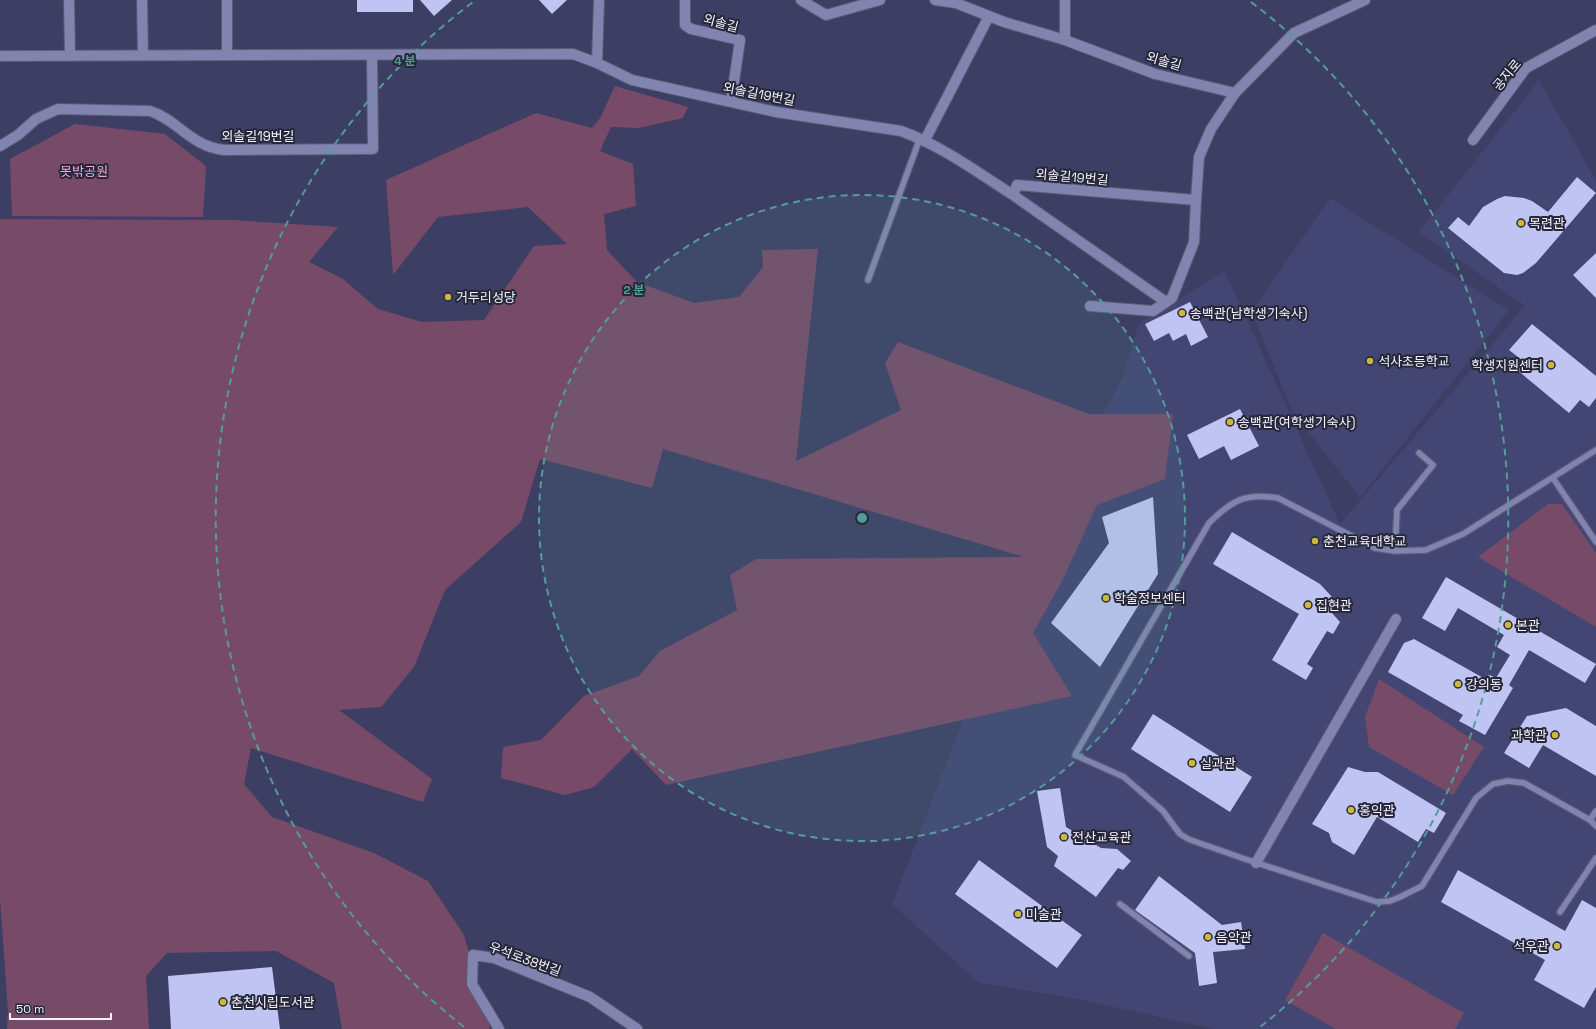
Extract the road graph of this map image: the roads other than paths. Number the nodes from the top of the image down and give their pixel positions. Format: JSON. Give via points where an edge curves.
{"nodes":[{"id":1,"x":69,"y":0,"type":"edge"},
{"id":2,"x":142,"y":0,"type":"edge"},
{"id":3,"x":227,"y":0,"type":"edge"},
{"id":4,"x":599,"y":0,"type":"edge"},
{"id":5,"x":685,"y":0,"type":"edge"},
{"id":6,"x":801,"y":0,"type":"edge"},
{"id":7,"x":880,"y":0,"type":"edge"},
{"id":8,"x":935,"y":0,"type":"edge"},
{"id":9,"x":1065,"y":0,"type":"edge"},
{"id":10,"x":1365,"y":0,"type":"edge"},
{"id":11,"x":988,"y":16,"type":"junction"},
{"id":12,"x":1596,"y":30,"type":"edge"},
{"id":13,"x":1065,"y":40,"type":"junction"},
{"id":14,"x":228,"y":54,"type":"junction"},
{"id":15,"x":70,"y":55,"type":"junction"},
{"id":16,"x":143,"y":55,"type":"junction"},
{"id":17,"x":372,"y":55,"type":"junction"},
{"id":18,"x":0,"y":56,"type":"edge"},
{"id":19,"x":597,"y":63,"type":"junction"},
{"id":20,"x":1235,"y":93,"type":"junction"},
{"id":21,"x":731,"y":102,"type":"junction"},
{"id":22,"x":922,"y":139,"type":"junction"},
{"id":23,"x":1473,"y":140,"type":"dead end"},
{"id":24,"x":0,"y":146,"type":"edge"},
{"id":25,"x":1013,"y":195,"type":"junction"},
{"id":26,"x":1196,"y":200,"type":"junction"},
{"id":27,"x":868,"y":280,"type":"dead end"},
{"id":28,"x":1166,"y":302,"type":"junction"},
{"id":29,"x":1090,"y":306,"type":"dead end"},
{"id":30,"x":1596,"y":450,"type":"edge"},
{"id":31,"x":1419,"y":453,"type":"dead end"},
{"id":32,"x":1553,"y":478,"type":"junction"},
{"id":33,"x":1596,"y":542,"type":"edge"},
{"id":34,"x":1395,"y":550,"type":"junction"},
{"id":35,"x":1396,"y":619,"type":"dead end"},
{"id":36,"x":1596,"y":811,"type":"edge"},
{"id":37,"x":1590,"y":820,"type":"junction"},
{"id":38,"x":1596,"y":826,"type":"edge"},
{"id":39,"x":1596,"y":858,"type":"edge"},
{"id":40,"x":1256,"y":863,"type":"junction"},
{"id":41,"x":1120,"y":904,"type":"dead end"},
{"id":42,"x":1560,"y":912,"type":"dead end"},
{"id":43,"x":1189,"y":956,"type":"dead end"},
{"id":44,"x":500,"y":1029,"type":"edge"},
{"id":45,"x":637,"y":1029,"type":"edge"}],
"edges":[{"from":1,"to":15,"type":"street"},
{"from":2,"to":16,"type":"street"},
{"from":3,"to":14,"type":"street"},
{"from":4,"to":19,"type":"street"},
{"from":5,"to":21,"type":"street","name":"외솔길","via":[[685,25],[691,29],[740,40]]},
{"from":6,"to":7,"type":"street","via":[[826,15]]},
{"from":8,"to":11,"type":"street","name":"외솔길","via":[[956,3]]},
{"from":9,"to":13,"type":"street"},
{"from":10,"to":20,"type":"street","via":[[1294,33]]},
{"from":11,"to":13,"type":"street","name":"외솔길"},
{"from":11,"to":22,"type":"street"},
{"from":12,"to":23,"type":"street","name":"공지로","via":[[1526,68]]},
{"from":13,"to":20,"type":"street","name":"외솔길","via":[[1155,74]]},
{"from":14,"to":16,"type":"street","name":"외솔길19번길"},
{"from":14,"to":17,"type":"street","name":"외솔길19번길"},
{"from":15,"to":16,"type":"street","name":"외솔길19번길"},
{"from":15,"to":18,"type":"street","name":"외솔길19번길"},
{"from":17,"to":19,"type":"street","name":"외솔길19번길","via":[[572,54]]},
{"from":17,"to":24,"type":"street","name":"외솔길19번길","via":[[373,149],[212,149],[194,140],[159,114],[150,111],[58,109],[36,119]]},
{"from":19,"to":21,"type":"street","name":"외솔길19번길","via":[[632,80]]},
{"from":20,"to":26,"type":"street","via":[[1211,129],[1199,157]]},
{"from":21,"to":22,"type":"street","name":"외솔길19번길","via":[[776,112],[901,131]]},
{"from":22,"to":25,"type":"street","name":"외솔길19번길"},
{"from":22,"to":27,"type":"lane"},
{"from":25,"to":26,"type":"street","name":"외솔길19번길","via":[[1017,186]]},
{"from":25,"to":28,"type":"street"},
{"from":26,"to":28,"type":"street","via":[[1194,242],[1172,298]]},
{"from":28,"to":29,"type":"street","via":[[1153,311]]},
{"from":30,"to":32,"type":"lane"},
{"from":31,"to":34,"type":"lane","via":[[1433,465],[1397,510]]},
{"from":32,"to":33,"type":"lane"},
{"from":32,"to":34,"type":"lane","via":[[1463,534],[1426,550]]},
{"from":34,"to":40,"type":"lane","via":[[1375,548],[1278,498],[1260,495],[1239,500],[1224,508],[1209,523],[1075,755],[1124,777],[1163,811],[1180,834],[1188,839]]},
{"from":35,"to":40,"type":"street"},
{"from":36,"to":37,"type":"lane"},
{"from":37,"to":38,"type":"lane"},
{"from":37,"to":40,"type":"lane","via":[[1524,783],[1508,781],[1493,784],[1476,798],[1422,886],[1390,901],[1377,902]]},
{"from":39,"to":42,"type":"lane"},
{"from":41,"to":43,"type":"lane"},
{"from":44,"to":45,"type":"street","name":"우석로38번길","via":[[472,984],[473,955],[494,958],[590,997]]}]}
